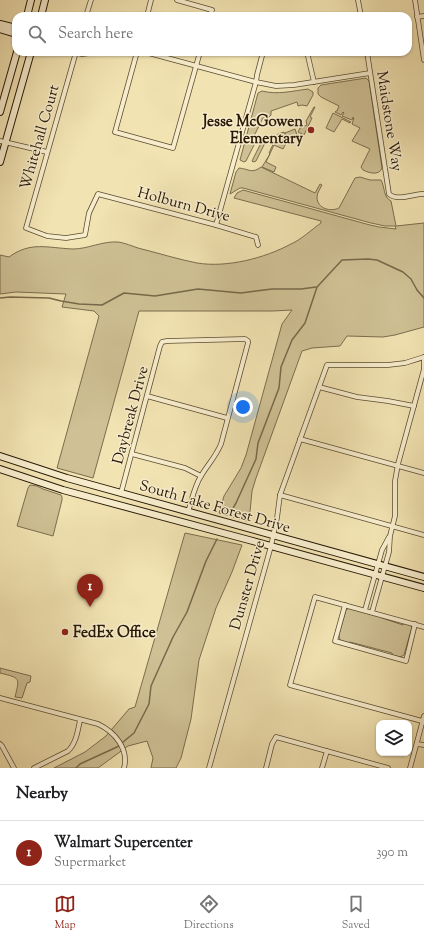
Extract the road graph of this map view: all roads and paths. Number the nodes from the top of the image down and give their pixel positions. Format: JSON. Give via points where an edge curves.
{"nodes":[{"id":1,"x":31,"y":0,"type":"edge"},
{"id":2,"x":45,"y":0,"type":"edge"},
{"id":3,"x":91,"y":0,"type":"edge"},
{"id":4,"x":151,"y":0,"type":"edge"},
{"id":5,"x":177,"y":0,"type":"edge"},
{"id":6,"x":358,"y":0,"type":"edge"},
{"id":7,"x":415,"y":0,"type":"edge"},
{"id":8,"x":28,"y":12,"type":"edge"},
{"id":9,"x":42,"y":12,"type":"edge"},
{"id":10,"x":87,"y":12,"type":"edge"},
{"id":11,"x":148,"y":12,"type":"edge"},
{"id":12,"x":211,"y":12,"type":"edge"},
{"id":13,"x":360,"y":12,"type":"edge"},
{"id":14,"x":424,"y":16,"type":"edge"},
{"id":15,"x":417,"y":17,"type":"junction"},
{"id":16,"x":0,"y":24,"type":"edge"},
{"id":17,"x":12,"y":27,"type":"edge"},
{"id":18,"x":0,"y":29,"type":"edge"},
{"id":19,"x":12,"y":33,"type":"edge"},
{"id":20,"x":16,"y":56,"type":"edge"},
{"id":21,"x":30,"y":56,"type":"edge"},
{"id":22,"x":74,"y":56,"type":"edge"},
{"id":23,"x":136,"y":56,"type":"edge"},
{"id":24,"x":160,"y":56,"type":"edge"},
{"id":25,"x":199,"y":56,"type":"edge"},
{"id":26,"x":262,"y":56,"type":"edge"},
{"id":27,"x":308,"y":56,"type":"edge"},
{"id":28,"x":368,"y":56,"type":"edge"},
{"id":29,"x":424,"y":60,"type":"edge"},
{"id":30,"x":196,"y":66,"type":"junction"},
{"id":31,"x":370,"y":73,"type":"junction"},
{"id":32,"x":256,"y":82,"type":"junction"},
{"id":33,"x":314,"y":82,"type":"junction"},
{"id":34,"x":0,"y":112,"type":"edge"},
{"id":35,"x":3,"y":142,"type":"edge"},
{"id":36,"x":47,"y":152,"type":"junction"},
{"id":37,"x":0,"y":162,"type":"edge"},
{"id":38,"x":424,"y":194,"type":"edge"},
{"id":39,"x":216,"y":225,"type":"junction"},
{"id":40,"x":85,"y":235,"type":"joint"},
{"id":41,"x":258,"y":245,"type":"dead end"},
{"id":42,"x":424,"y":357,"type":"edge"},
{"id":43,"x":319,"y":387,"type":"junction"},
{"id":44,"x":147,"y":396,"type":"junction"},
{"id":45,"x":414,"y":406,"type":"junction"},
{"id":46,"x":227,"y":418,"type":"junction"},
{"id":47,"x":300,"y":439,"type":"junction"},
{"id":48,"x":132,"y":454,"type":"junction"},
{"id":49,"x":0,"y":456,"type":"edge"},
{"id":50,"x":398,"y":466,"type":"junction"},
{"id":51,"x":0,"y":469,"type":"edge"},
{"id":52,"x":424,"y":473,"type":"edge"},
{"id":53,"x":201,"y":476,"type":"junction"},
{"id":54,"x":74,"y":480,"type":"junction"},
{"id":55,"x":70,"y":492,"type":"junction"},
{"id":56,"x":122,"y":493,"type":"junction"},
{"id":57,"x":280,"y":495,"type":"junction"},
{"id":58,"x":188,"y":512,"type":"junction"},
{"id":59,"x":186,"y":523,"type":"junction"},
{"id":60,"x":392,"y":526,"type":"junction"},
{"id":61,"x":424,"y":535,"type":"edge"},
{"id":62,"x":274,"y":536,"type":"junction"},
{"id":63,"x":390,"y":536,"type":"junction"},
{"id":64,"x":271,"y":546,"type":"junction"},
{"id":65,"x":377,"y":564,"type":"junction"},
{"id":66,"x":385,"y":566,"type":"junction"},
{"id":67,"x":374,"y":574,"type":"junction"},
{"id":68,"x":382,"y":577,"type":"junction"},
{"id":69,"x":424,"y":577,"type":"edge"},
{"id":70,"x":424,"y":588,"type":"edge"},
{"id":71,"x":345,"y":605,"type":"junction"},
{"id":72,"x":364,"y":610,"type":"junction"},
{"id":73,"x":372,"y":612,"type":"junction"},
{"id":74,"x":415,"y":624,"type":"junction"},
{"id":75,"x":424,"y":627,"type":"edge"},
{"id":76,"x":0,"y":698,"type":"edge"},
{"id":77,"x":424,"y":716,"type":"edge"},
{"id":78,"x":80,"y":720,"type":"junction"},
{"id":79,"x":422,"y":721,"type":"junction"},
{"id":80,"x":0,"y":744,"type":"edge"},
{"id":81,"x":417,"y":744,"type":"junction"},
{"id":82,"x":424,"y":746,"type":"edge"},
{"id":83,"x":327,"y":751,"type":"junction"},
{"id":84,"x":14,"y":768,"type":"edge"},
{"id":85,"x":34,"y":768,"type":"edge"},
{"id":86,"x":124,"y":768,"type":"edge"},
{"id":87,"x":209,"y":768,"type":"edge"},
{"id":88,"x":266,"y":768,"type":"edge"},
{"id":89,"x":322,"y":768,"type":"edge"},
{"id":90,"x":388,"y":768,"type":"edge"},
{"id":91,"x":410,"y":768,"type":"edge"}],
"edges":[{"from":1,"to":8,"type":"main road"},
{"from":2,"to":9,"type":"main road"},
{"from":3,"to":10,"type":"street"},
{"from":4,"to":11,"type":"street"},
{"from":5,"to":12,"type":"street","via":[[212,10]]},
{"from":6,"to":13,"type":"street"},
{"from":7,"to":15,"type":"street"},
{"from":14,"to":15,"type":"street"},
{"from":15,"to":29,"type":"street"},
{"from":16,"to":17,"type":"main road"},
{"from":18,"to":19,"type":"main road"},
{"from":20,"to":34,"type":"main road"},
{"from":21,"to":35,"type":"main road"},
{"from":22,"to":36,"type":"street","name":"Whitehall Court"},
{"from":23,"to":30,"type":"street","via":[[115,132],[173,148]]},
{"from":24,"to":30,"type":"street"},
{"from":25,"to":30,"type":"street"},
{"from":26,"to":32,"type":"street"},
{"from":27,"to":33,"type":"street"},
{"from":28,"to":31,"type":"street","name":"Maidstone Way"},
{"from":30,"to":32,"type":"street"},
{"from":31,"to":33,"type":"street"},
{"from":31,"to":38,"type":"street","name":"Maidstone Way","via":[[389,194],[397,198]]},
{"from":32,"to":33,"type":"street","via":[[276,86]]},
{"from":32,"to":39,"type":"street"},
{"from":35,"to":36,"type":"street"},
{"from":35,"to":37,"type":"main road"},
{"from":36,"to":40,"type":"street","name":"Whitehall Court","via":[[26,228],[48,236],[66,238]]},
{"from":39,"to":40,"type":"street","name":"Holburn Drive","via":[[98,194]]},
{"from":39,"to":41,"type":"street","name":"Holburn Drive","via":[[256,237]]},
{"from":42,"to":43,"type":"street","name":"Dunster Drive","via":[[388,365],[327,365]]},
{"from":42,"to":45,"type":"street","via":[[424,369]]},
{"from":43,"to":45,"type":"street","via":[[357,397]]},
{"from":43,"to":47,"type":"street","name":"Dunster Drive"},
{"from":44,"to":46,"type":"street"},
{"from":44,"to":46,"type":"street","name":"Daybreak Drive","via":[[162,342],[243,338],[248,343]]},
{"from":44,"to":48,"type":"street","name":"Daybreak Drive"},
{"from":45,"to":50,"type":"street"},
{"from":46,"to":53,"type":"street","via":[[221,444]]},
{"from":47,"to":50,"type":"street"},
{"from":47,"to":57,"type":"street","name":"Dunster Drive"},
{"from":48,"to":53,"type":"street","via":[[185,468]]},
{"from":48,"to":56,"type":"street","name":"Daybreak Drive"},
{"from":49,"to":54,"type":"main road","name":"South Lake Forest Drive"},
{"from":50,"to":52,"type":"street"},
{"from":50,"to":60,"type":"street"},
{"from":51,"to":55,"type":"main road","name":"South Lake Forest Drive"},
{"from":53,"to":58,"type":"street","via":[[195,486]]},
{"from":54,"to":55,"type":"main road"},
{"from":54,"to":56,"type":"main road","name":"South Lake Forest Drive"},
{"from":55,"to":59,"type":"main road","name":"South Lake Forest Drive"},
{"from":56,"to":58,"type":"main road","name":"South Lake Forest Drive"},
{"from":57,"to":60,"type":"street"},
{"from":57,"to":62,"type":"street","name":"Dunster Drive"},
{"from":58,"to":59,"type":"main road"},
{"from":58,"to":62,"type":"main road","name":"South Lake Forest Drive"},
{"from":59,"to":64,"type":"main road","name":"South Lake Forest Drive"},
{"from":60,"to":61,"type":"street"},
{"from":60,"to":63,"type":"street"},
{"from":62,"to":64,"type":"street","name":"Dunster Drive"},
{"from":62,"to":65,"type":"main road","name":"South Lake Forest Drive"},
{"from":63,"to":65,"type":"street"},
{"from":63,"to":66,"type":"street"},
{"from":64,"to":67,"type":"main road","name":"South Lake Forest Drive"},
{"from":64,"to":87,"type":"street","name":"Dunster Drive"},
{"from":65,"to":66,"type":"main road","name":"South Lake Forest Drive"},
{"from":65,"to":67,"type":"street"},
{"from":66,"to":68,"type":"street"},
{"from":66,"to":69,"type":"main road","name":"South Lake Forest Drive"},
{"from":67,"to":68,"type":"main road","name":"South Lake Forest Drive"},
{"from":67,"to":72,"type":"street"},
{"from":68,"to":70,"type":"main road","name":"South Lake Forest Drive"},
{"from":68,"to":73,"type":"street"},
{"from":71,"to":72,"type":"street"},
{"from":71,"to":74,"type":"street","via":[[335,641],[406,661]]},
{"from":71,"to":79,"type":"street","via":[[315,597],[290,684]]},
{"from":72,"to":73,"type":"street"},
{"from":73,"to":74,"type":"street"},
{"from":74,"to":75,"type":"street"},
{"from":76,"to":78,"type":"street"},
{"from":77,"to":79,"type":"street"},
{"from":78,"to":85,"type":"street","via":[[72,748]]},
{"from":78,"to":86,"type":"street","via":[[98,724],[113,735],[123,749],[126,761]]},
{"from":79,"to":81,"type":"street"},
{"from":80,"to":84,"type":"street"},
{"from":81,"to":82,"type":"street"},
{"from":81,"to":91,"type":"street"},
{"from":83,"to":88,"type":"street","via":[[276,737]]},
{"from":83,"to":89,"type":"street"},
{"from":83,"to":90,"type":"street"}]}
